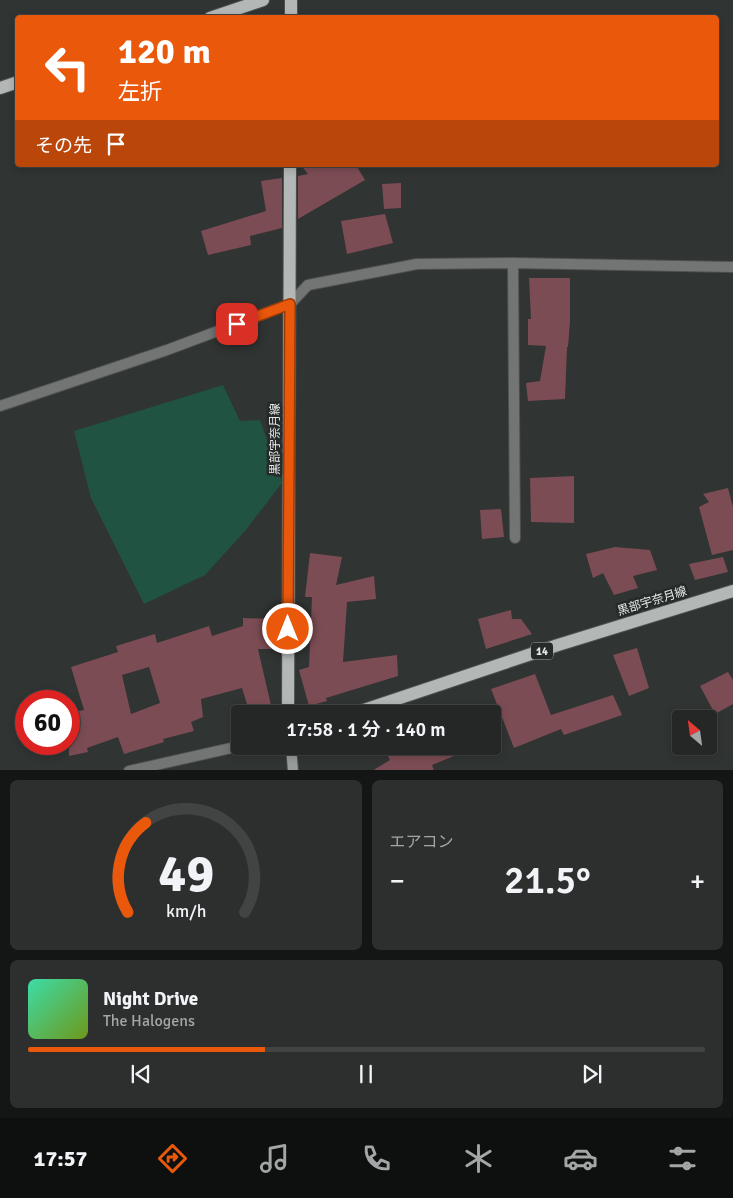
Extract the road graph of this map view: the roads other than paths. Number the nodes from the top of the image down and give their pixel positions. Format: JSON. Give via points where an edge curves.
{"nodes":[{"id":1,"x":263,"y":0,"type":"edge"},
{"id":2,"x":291,"y":0,"type":"edge"},
{"id":3,"x":219,"y":15,"type":"edge"},
{"id":4,"x":291,"y":15,"type":"edge"},
{"id":5,"x":15,"y":83,"type":"edge"},
{"id":6,"x":0,"y":88,"type":"edge"},
{"id":7,"x":290,"y":167,"type":"edge"},
{"id":8,"x":513,"y":263,"type":"junction"},
{"id":9,"x":733,"y":267,"type":"edge"},
{"id":10,"x":290,"y":304,"type":"junction"},
{"id":11,"x":0,"y":406,"type":"edge"},
{"id":12,"x":515,"y":538,"type":"dead end"},
{"id":13,"x":733,"y":590,"type":"edge"},
{"id":14,"x":288,"y":705,"type":"edge"},
{"id":15,"x":379,"y":705,"type":"edge"},
{"id":16,"x":231,"y":748,"type":"edge"},
{"id":17,"x":292,"y":755,"type":"edge"},
{"id":18,"x":129,"y":770,"type":"edge"},
{"id":19,"x":294,"y":770,"type":"edge"}],
"edges":[{"from":1,"to":3,"type":"main road"},
{"from":2,"to":4,"type":"main road"},
{"from":5,"to":6,"type":"main road"},
{"from":7,"to":10,"type":"main road","name":"黒部宇奈月線"},
{"from":8,"to":9,"type":"street"},
{"from":8,"to":10,"type":"street","via":[[417,264],[308,286]]},
{"from":8,"to":12,"type":"street"},
{"from":10,"to":11,"type":"street","via":[[167,350]]},
{"from":10,"to":14,"type":"main road","name":"黒部宇奈月線"},
{"from":13,"to":15,"type":"main road","name":"黒部宇奈月線","number":"14"},
{"from":16,"to":18,"type":"street"},
{"from":17,"to":19,"type":"main road"}]}
